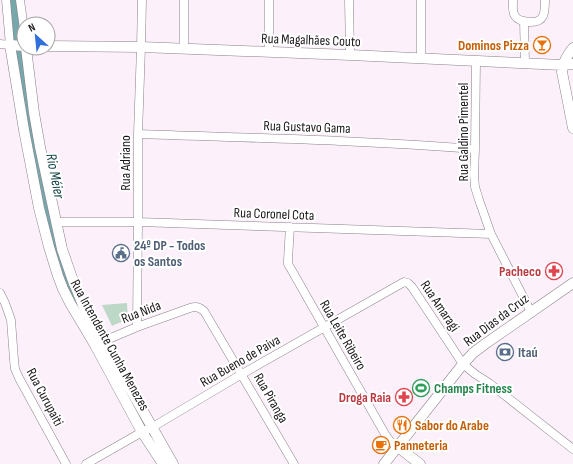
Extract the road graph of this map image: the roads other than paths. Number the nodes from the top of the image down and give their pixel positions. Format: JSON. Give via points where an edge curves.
{"nodes":[{"id":1,"x":6,"y":0,"type":"edge"},
{"id":2,"x":20,"y":0,"type":"edge"},
{"id":3,"x":142,"y":0,"type":"edge"},
{"id":4,"x":184,"y":0,"type":"edge"},
{"id":5,"x":269,"y":0,"type":"edge"},
{"id":6,"x":349,"y":0,"type":"edge"},
{"id":7,"x":421,"y":0,"type":"edge"},
{"id":8,"x":513,"y":0,"type":"edge"},
{"id":9,"x":545,"y":0,"type":"edge"},
{"id":10,"x":22,"y":16,"type":"edge"},
{"id":11,"x":524,"y":21,"type":"junction"},
{"id":12,"x":16,"y":46,"type":"edge"},
{"id":13,"x":56,"y":46,"type":"edge"},
{"id":14,"x":141,"y":47,"type":"junction"},
{"id":15,"x":573,"y":48,"type":"edge"},
{"id":16,"x":184,"y":49,"type":"junction"},
{"id":17,"x":269,"y":52,"type":"junction"},
{"id":18,"x":350,"y":55,"type":"junction"},
{"id":19,"x":17,"y":56,"type":"edge"},
{"id":20,"x":19,"y":56,"type":"edge"},
{"id":21,"x":421,"y":58,"type":"junction"},
{"id":22,"x":476,"y":61,"type":"junction"},
{"id":23,"x":525,"y":62,"type":"junction"},
{"id":24,"x":568,"y":64,"type":"edge"},
{"id":25,"x":573,"y":128,"type":"edge"},
{"id":26,"x":138,"y":134,"type":"junction"},
{"id":27,"x":475,"y":149,"type":"junction"},
{"id":28,"x":56,"y":222,"type":"junction"},
{"id":29,"x":138,"y":222,"type":"junction"},
{"id":30,"x":290,"y":227,"type":"junction"},
{"id":31,"x":491,"y":234,"type":"junction"},
{"id":32,"x":408,"y":283,"type":"joint"},
{"id":33,"x":573,"y":283,"type":"edge"},
{"id":34,"x":0,"y":293,"type":"edge"},
{"id":35,"x":198,"y":307,"type":"joint"},
{"id":36,"x":531,"y":312,"type":"junction"},
{"id":37,"x":137,"y":327,"type":"junction"},
{"id":38,"x":325,"y":328,"type":"junction"},
{"id":39,"x":99,"y":343,"type":"junction"},
{"id":40,"x":463,"y":364,"type":"junction"},
{"id":41,"x":242,"y":374,"type":"junction"},
{"id":42,"x":148,"y":430,"type":"junction"},
{"id":43,"x":398,"y":447,"type":"junction"},
{"id":44,"x":573,"y":449,"type":"edge"},
{"id":45,"x":66,"y":464,"type":"edge"},
{"id":46,"x":86,"y":464,"type":"edge"},
{"id":47,"x":163,"y":464,"type":"edge"},
{"id":48,"x":173,"y":464,"type":"edge"},
{"id":49,"x":294,"y":464,"type":"edge"},
{"id":50,"x":384,"y":464,"type":"edge"},
{"id":51,"x":420,"y":464,"type":"edge"}],
"edges":[{"from":1,"to":12,"type":"street"},
{"from":2,"to":10,"type":"street"},
{"from":3,"to":14,"type":"street","name":"Rua Adriano"},
{"from":4,"to":16,"type":"street"},
{"from":5,"to":17,"type":"street"},
{"from":6,"to":18,"type":"street"},
{"from":7,"to":21,"type":"street"},
{"from":8,"to":11,"type":"street","via":[[515,16],[518,20]]},
{"from":9,"to":11,"type":"street","via":[[541,19],[536,22]]},
{"from":11,"to":23,"type":"street"},
{"from":13,"to":14,"type":"street","name":"Rua Magalhães Couto"},
{"from":14,"to":16,"type":"street","name":"Rua Magalhães Couto"},
{"from":14,"to":26,"type":"street","name":"Rua Adriano"},
{"from":15,"to":24,"type":"street","via":[[566,58]]},
{"from":16,"to":17,"type":"street","name":"Rua Magalhães Couto"},
{"from":17,"to":18,"type":"street","name":"Rua Magalhães Couto"},
{"from":18,"to":21,"type":"street","name":"Rua Magalhães Couto"},
{"from":19,"to":39,"type":"street","name":"Rua Intendente Cunha Menezes","via":[[24,130],[49,247],[70,303]]},
{"from":20,"to":28,"type":"street","name":"Rua Intendente Cunha Menezes"},
{"from":21,"to":22,"type":"street","name":"Rua Magalhães Couto"},
{"from":22,"to":23,"type":"street","name":"Rua Magalhães Couto"},
{"from":22,"to":27,"type":"street","name":"Rua Galdino Pimentel"},
{"from":23,"to":24,"type":"street","name":"Rua Magalhães Couto"},
{"from":24,"to":25,"type":"street","via":[[562,72]]},
{"from":26,"to":27,"type":"street","name":"Rua Gustavo Gama","via":[[329,140]]},
{"from":26,"to":29,"type":"street","name":"Rua Adriano"},
{"from":27,"to":31,"type":"street","name":"Rua Galdino Pimentel","via":[[475,186]]},
{"from":28,"to":29,"type":"street","name":"Rua Coronel Cota"},
{"from":28,"to":39,"type":"street","name":"Rua Intendente Cunha Menezes","via":[[72,278]]},
{"from":29,"to":30,"type":"street","name":"Rua Coronel Cota"},
{"from":29,"to":37,"type":"street","name":"Rua Adriano"},
{"from":30,"to":31,"type":"street","name":"Rua Coronel Cota"},
{"from":30,"to":38,"type":"street","name":"Rua Leite Ribeiro","via":[[288,264]]},
{"from":31,"to":36,"type":"street","name":"Rua Galdino Pimentel"},
{"from":32,"to":38,"type":"street","name":"Rua Bueno de Paiva","via":[[401,283]]},
{"from":32,"to":40,"type":"street","name":"Rua Amaragi"},
{"from":33,"to":36,"type":"street","name":"Rua Dias da Cruz"},
{"from":34,"to":45,"type":"street","name":"Rua Curupaiti","via":[[11,320],[15,369]]},
{"from":35,"to":37,"type":"street","name":"Rua Nida"},
{"from":35,"to":41,"type":"street","name":"Rua Piranga","via":[[204,312]]},
{"from":36,"to":40,"type":"street","name":"Rua Dias da Cruz","via":[[484,344]]},
{"from":37,"to":39,"type":"street","name":"Rua Nida"},
{"from":38,"to":41,"type":"street","name":"Rua Bueno de Paiva"},
{"from":38,"to":43,"type":"street","name":"Rua Leite Ribeiro","via":[[385,434]]},
{"from":39,"to":42,"type":"street","name":"Rua Intendente Cunha Menezes"},
{"from":40,"to":43,"type":"street","name":"Rua Dias da Cruz"},
{"from":40,"to":44,"type":"street","name":"Rua Amaragi"},
{"from":41,"to":42,"type":"street","name":"Rua Bueno de Paiva"},
{"from":41,"to":49,"type":"street","name":"Rua Piranga"},
{"from":42,"to":46,"type":"street","name":"Rua Bueno de Paiva"},
{"from":42,"to":47,"type":"street","name":"Rua Intendente Cunha Menezes"},
{"from":42,"to":48,"type":"street","name":"Rua Intendente Cunha Menezes"},
{"from":43,"to":50,"type":"street","name":"Rua Dias da Cruz"},
{"from":43,"to":51,"type":"street"}]}
